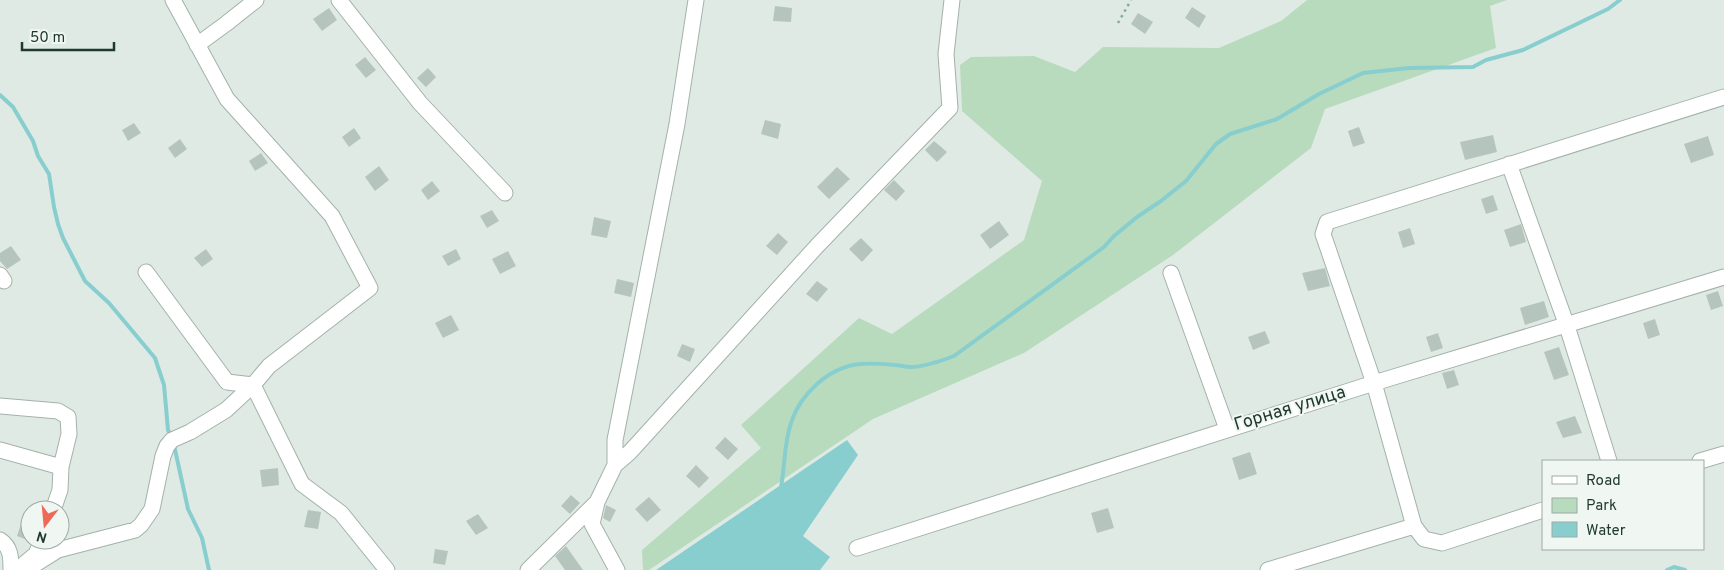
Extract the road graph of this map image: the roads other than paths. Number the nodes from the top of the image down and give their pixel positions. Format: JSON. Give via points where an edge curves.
{"nodes":[{"id":1,"x":173,"y":0,"type":"edge"},
{"id":2,"x":256,"y":0,"type":"edge"},
{"id":3,"x":339,"y":0,"type":"edge"},
{"id":4,"x":696,"y":0,"type":"edge"},
{"id":5,"x":952,"y":0,"type":"edge"},
{"id":6,"x":197,"y":44,"type":"junction"},
{"id":7,"x":1724,"y":97,"type":"edge"},
{"id":8,"x":1509,"y":164,"type":"junction"},
{"id":9,"x":505,"y":193,"type":"dead end"},
{"id":10,"x":146,"y":272,"type":"dead end"},
{"id":11,"x":1171,"y":273,"type":"dead end"},
{"id":12,"x":1724,"y":277,"type":"edge"},
{"id":13,"x":1567,"y":326,"type":"junction"},
{"id":14,"x":1374,"y":383,"type":"junction"},
{"id":15,"x":253,"y":385,"type":"junction"},
{"id":16,"x":0,"y":406,"type":"edge"},
{"id":17,"x":1227,"y":429,"type":"junction"},
{"id":18,"x":0,"y":450,"type":"edge"},
{"id":19,"x":1724,"y":454,"type":"edge"},
{"id":20,"x":1609,"y":460,"type":"edge"},
{"id":21,"x":1703,"y":460,"type":"edge"},
{"id":22,"x":615,"y":465,"type":"junction"},
{"id":23,"x":62,"y":466,"type":"junction"},
{"id":24,"x":56,"y":500,"type":"edge"},
{"id":25,"x":598,"y":502,"type":"junction"},
{"id":26,"x":1542,"y":510,"type":"edge"},
{"id":27,"x":1414,"y":526,"type":"junction"},
{"id":28,"x":0,"y":540,"type":"edge"},
{"id":29,"x":857,"y":548,"type":"dead end"},
{"id":30,"x":38,"y":550,"type":"edge"},
{"id":31,"x":11,"y":570,"type":"edge"},
{"id":32,"x":17,"y":570,"type":"edge"},
{"id":33,"x":26,"y":570,"type":"edge"},
{"id":34,"x":387,"y":570,"type":"edge"},
{"id":35,"x":528,"y":570,"type":"edge"},
{"id":36,"x":617,"y":570,"type":"edge"},
{"id":37,"x":1268,"y":570,"type":"edge"}],
"edges":[{"from":1,"to":6,"type":"street"},
{"from":2,"to":6,"type":"street"},
{"from":3,"to":9,"type":"street","via":[[420,103]]},
{"from":4,"to":22,"type":"street","via":[[677,124],[615,440]]},
{"from":5,"to":22,"type":"street","via":[[946,54],[950,108]]},
{"from":6,"to":15,"type":"street","via":[[227,99],[332,216],[370,288],[269,366]]},
{"from":7,"to":8,"type":"street"},
{"from":8,"to":13,"type":"street"},
{"from":8,"to":14,"type":"street","via":[[1327,222],[1323,234]]},
{"from":10,"to":15,"type":"street","via":[[227,382]]},
{"from":11,"to":17,"type":"street"},
{"from":12,"to":13,"type":"street","name":"Горная улица"},
{"from":13,"to":14,"type":"street","name":"Горная улица"},
{"from":13,"to":20,"type":"street"},
{"from":14,"to":17,"type":"street","name":"Горная улица"},
{"from":14,"to":27,"type":"street"},
{"from":15,"to":33,"type":"street","via":[[226,410],[190,432],[177,436],[167,446],[152,509],[141,526],[126,533],[58,550]]},
{"from":15,"to":34,"type":"street","via":[[302,484],[342,513]]},
{"from":16,"to":23,"type":"street","via":[[58,411],[68,417],[69,434]]},
{"from":17,"to":29,"type":"street","name":"Горная улица"},
{"from":18,"to":23,"type":"street"},
{"from":19,"to":21,"type":"street"},
{"from":22,"to":25,"type":"street"},
{"from":23,"to":24,"type":"street"},
{"from":25,"to":35,"type":"street"},
{"from":25,"to":36,"type":"street","via":[[592,524]]},
{"from":26,"to":27,"type":"street","via":[[1442,542],[1424,539]]},
{"from":27,"to":37,"type":"street"},
{"from":28,"to":31,"type":"street","via":[[11,555]]},
{"from":30,"to":32,"type":"street"}]}
